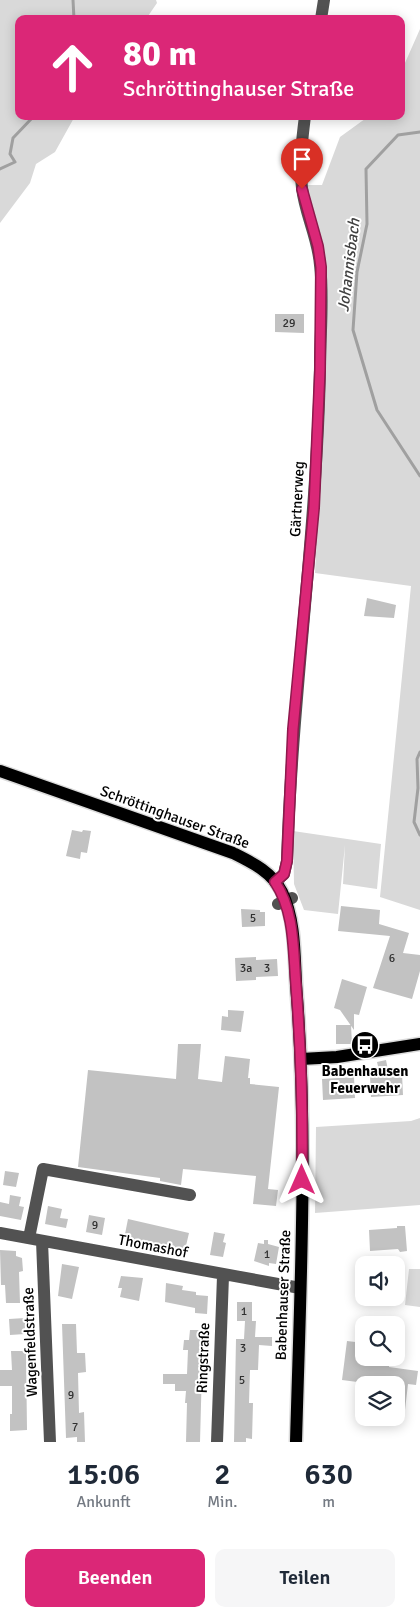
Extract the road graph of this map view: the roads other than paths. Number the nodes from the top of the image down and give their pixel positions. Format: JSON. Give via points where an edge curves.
{"nodes":[{"id":1,"x":324,"y":0,"type":"edge"},
{"id":2,"x":322,"y":15,"type":"edge"},
{"id":3,"x":305,"y":120,"type":"edge"},
{"id":4,"x":0,"y":771,"type":"edge"},
{"id":5,"x":275,"y":882,"type":"junction"},
{"id":6,"x":420,"y":1044,"type":"edge"},
{"id":7,"x":301,"y":1059,"type":"junction"},
{"id":8,"x":190,"y":1195,"type":"dead end"},
{"id":9,"x":0,"y":1234,"type":"edge"},
{"id":10,"x":29,"y":1238,"type":"junction"},
{"id":11,"x":42,"y":1241,"type":"junction"},
{"id":12,"x":223,"y":1276,"type":"junction"},
{"id":13,"x":300,"y":1288,"type":"junction"},
{"id":14,"x":50,"y":1442,"type":"edge"},
{"id":15,"x":217,"y":1442,"type":"edge"},
{"id":16,"x":296,"y":1442,"type":"edge"}],
"edges":[{"from":1,"to":2,"type":"street"},
{"from":3,"to":5,"type":"street","name":"Gärtnerweg","via":[[302,189],[321,267],[320,370],[314,508],[293,729],[287,861],[284,874]]},
{"from":4,"to":5,"type":"main road","name":"Schröttinghauser Straße","via":[[233,853],[263,870]]},
{"from":5,"to":7,"type":"main road","name":"Schröttinghauser Straße","via":[[285,901],[293,945]]},
{"from":6,"to":7,"type":"main road","via":[[337,1057]]},
{"from":7,"to":13,"type":"main road","name":"Babenhauser Straße"},
{"from":8,"to":10,"type":"street","via":[[43,1168]]},
{"from":9,"to":10,"type":"street","name":"Thomashof"},
{"from":10,"to":11,"type":"street","name":"Thomashof"},
{"from":11,"to":12,"type":"street","name":"Thomashof"},
{"from":11,"to":14,"type":"street","name":"Wagenfeldstraße"},
{"from":12,"to":13,"type":"street","name":"Thomashof"},
{"from":12,"to":15,"type":"street","name":"Ringstraße"},
{"from":13,"to":16,"type":"main road","name":"Babenhauser Straße"}]}
